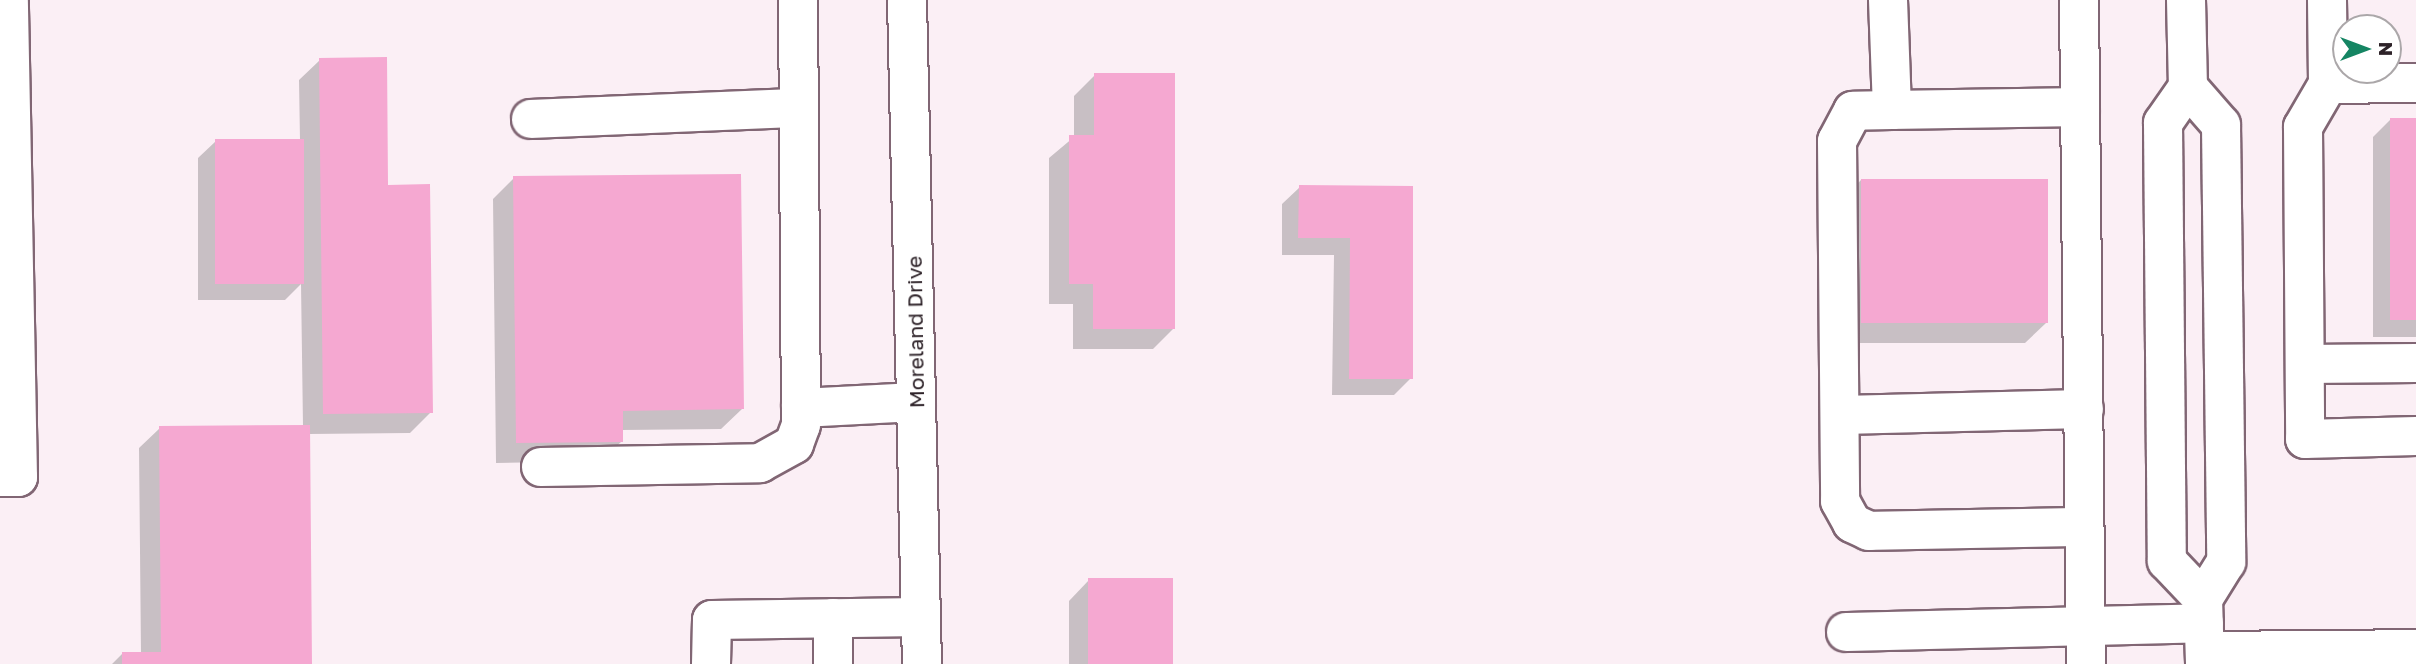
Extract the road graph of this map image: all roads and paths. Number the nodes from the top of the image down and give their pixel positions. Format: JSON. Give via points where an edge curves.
{"nodes":[{"id":1,"x":9,"y":0,"type":"edge"},
{"id":2,"x":798,"y":0,"type":"edge"},
{"id":3,"x":907,"y":0,"type":"edge"},
{"id":4,"x":1888,"y":0,"type":"edge"},
{"id":5,"x":2079,"y":0,"type":"edge"},
{"id":6,"x":2186,"y":0,"type":"edge"},
{"id":7,"x":2327,"y":0,"type":"edge"},
{"id":8,"x":2328,"y":83,"type":"junction"},
{"id":9,"x":2416,"y":83,"type":"edge"},
{"id":10,"x":2188,"y":86,"type":"junction"},
{"id":11,"x":2080,"y":107,"type":"junction"},
{"id":12,"x":799,"y":108,"type":"junction"},
{"id":13,"x":1892,"y":110,"type":"junction"},
{"id":14,"x":6,"y":116,"type":"edge"},
{"id":15,"x":531,"y":119,"type":"dead end"},
{"id":16,"x":6,"y":169,"type":"edge"},
{"id":17,"x":2224,"y":335,"type":"junction"},
{"id":18,"x":2165,"y":336,"type":"junction"},
{"id":19,"x":2416,"y":363,"type":"edge"},
{"id":20,"x":2305,"y":364,"type":"junction"},
{"id":21,"x":916,"y":402,"type":"junction"},
{"id":22,"x":801,"y":408,"type":"junction"},
{"id":23,"x":2084,"y":409,"type":"junction"},
{"id":24,"x":1841,"y":415,"type":"junction"},
{"id":25,"x":2416,"y":436,"type":"edge"},
{"id":26,"x":541,"y":467,"type":"dead end"},
{"id":27,"x":0,"y":477,"type":"edge"},
{"id":28,"x":2084,"y":527,"type":"junction"},
{"id":29,"x":921,"y":617,"type":"junction"},
{"id":30,"x":833,"y":618,"type":"junction"},
{"id":31,"x":2086,"y":625,"type":"junction"},
{"id":32,"x":1846,"y":632,"type":"dead end"},
{"id":33,"x":2204,"y":634,"type":"edge"},
{"id":34,"x":2416,"y":649,"type":"edge"},
{"id":35,"x":712,"y":664,"type":"edge"},
{"id":36,"x":833,"y":664,"type":"edge"},
{"id":37,"x":922,"y":664,"type":"edge"},
{"id":38,"x":2086,"y":664,"type":"edge"}],
"edges":[{"from":1,"to":14,"type":"street"},
{"from":2,"to":12,"type":"street"},
{"from":3,"to":21,"type":"street","name":"Moreland Drive"},
{"from":4,"to":13,"type":"street"},
{"from":5,"to":11,"type":"street"},
{"from":6,"to":10,"type":"street"},
{"from":7,"to":8,"type":"street"},
{"from":8,"to":9,"type":"street"},
{"from":8,"to":20,"type":"street","via":[[2303,127]]},
{"from":10,"to":17,"type":"street","via":[[2221,124]]},
{"from":10,"to":18,"type":"street","via":[[2163,123]]},
{"from":11,"to":13,"type":"street"},
{"from":11,"to":23,"type":"street"},
{"from":12,"to":15,"type":"street"},
{"from":12,"to":22,"type":"street"},
{"from":13,"to":24,"type":"street","via":[[1853,111],[1837,141]]},
{"from":14,"to":16,"type":"street"},
{"from":16,"to":27,"type":"street","via":[[18,477]]},
{"from":17,"to":18,"type":"street"},
{"from":17,"to":33,"type":"street","via":[[2226,562]]},
{"from":18,"to":33,"type":"street","via":[[2166,561]]},
{"from":19,"to":20,"type":"street"},
{"from":20,"to":25,"type":"street","via":[[2305,439]]},
{"from":21,"to":22,"type":"street"},
{"from":21,"to":29,"type":"street","name":"Moreland Drive"},
{"from":22,"to":26,"type":"street","via":[[794,444],[760,463]]},
{"from":23,"to":24,"type":"street"},
{"from":23,"to":28,"type":"street"},
{"from":24,"to":28,"type":"street","via":[[1840,502],[1852,523],[1869,531]]},
{"from":28,"to":31,"type":"street"},
{"from":29,"to":30,"type":"street"},
{"from":29,"to":37,"type":"street","name":"Moreland Drive"},
{"from":30,"to":35,"type":"street","via":[[712,620]]},
{"from":30,"to":36,"type":"street"},
{"from":31,"to":32,"type":"street"},
{"from":31,"to":33,"type":"street"},
{"from":31,"to":38,"type":"street"},
{"from":33,"to":34,"type":"street"}]}
